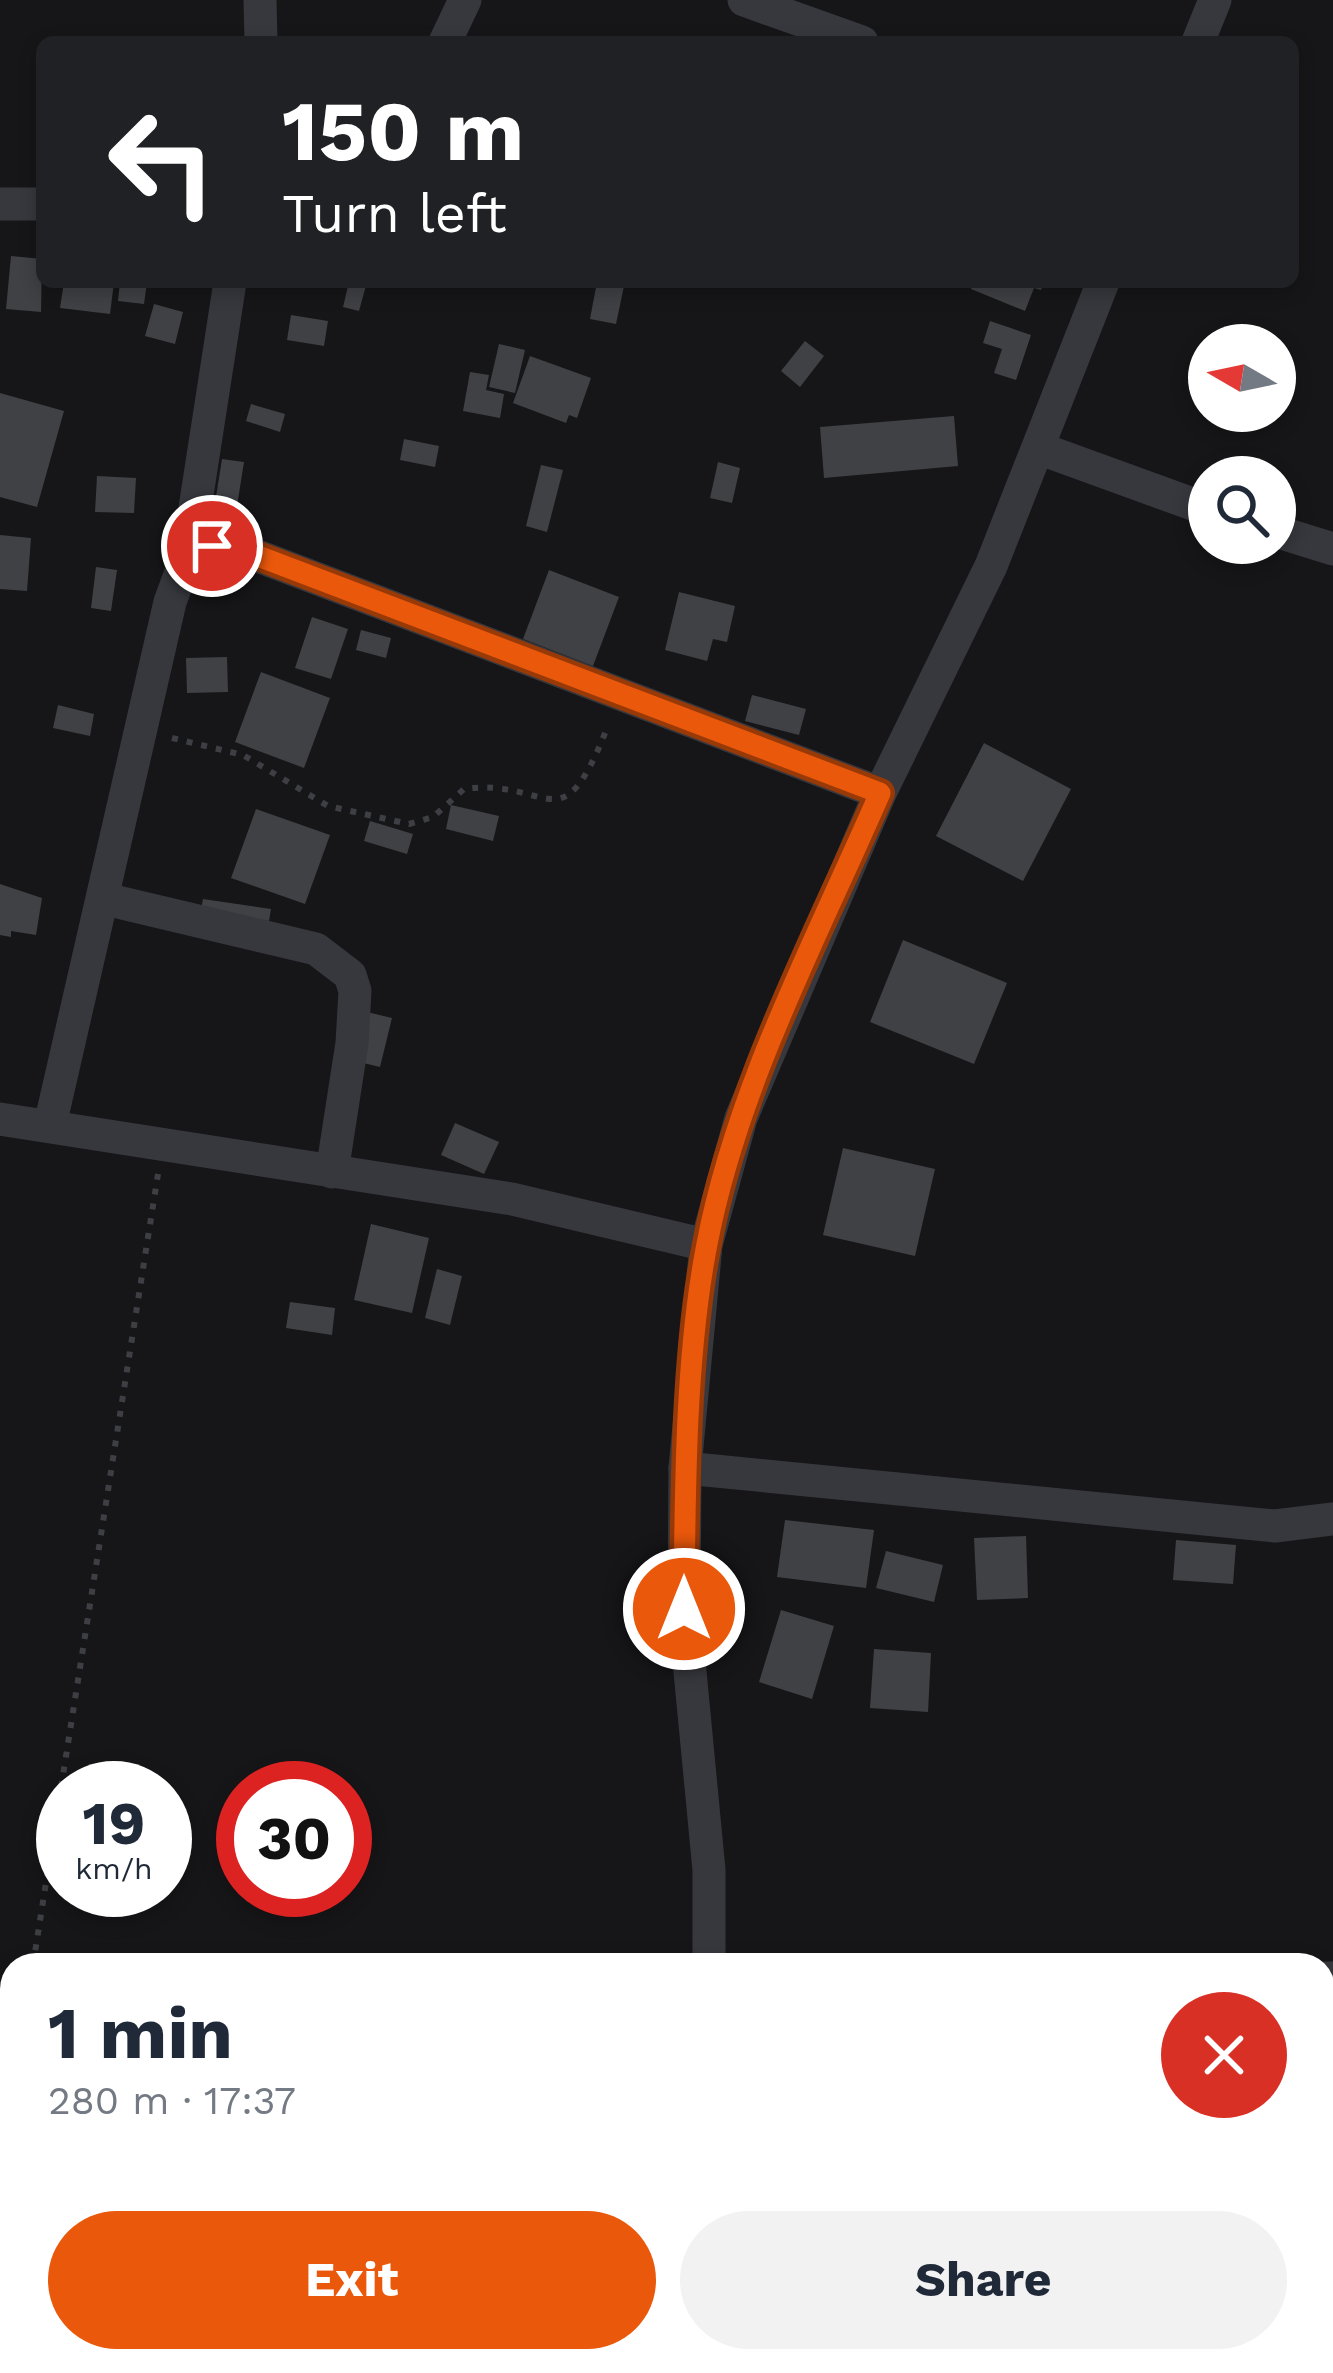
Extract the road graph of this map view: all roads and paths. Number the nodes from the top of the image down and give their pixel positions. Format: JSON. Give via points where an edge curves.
{"nodes":[{"id":1,"x":260,"y":0,"type":"edge"},
{"id":2,"x":465,"y":0,"type":"edge"},
{"id":3,"x":744,"y":0,"type":"edge"},
{"id":4,"x":1215,"y":0,"type":"edge"},
{"id":5,"x":260,"y":36,"type":"edge"},
{"id":6,"x":448,"y":36,"type":"edge"},
{"id":7,"x":845,"y":36,"type":"edge"},
{"id":8,"x":1200,"y":36,"type":"edge"},
{"id":9,"x":0,"y":204,"type":"edge"},
{"id":10,"x":36,"y":204,"type":"edge"},
{"id":11,"x":229,"y":288,"type":"edge"},
{"id":12,"x":1101,"y":288,"type":"edge"},
{"id":13,"x":1041,"y":449,"type":"junction"},
{"id":14,"x":1188,"y":503,"type":"edge"},
{"id":15,"x":1296,"y":538,"type":"edge"},
{"id":16,"x":1333,"y":550,"type":"edge"},
{"id":17,"x":188,"y":553,"type":"junction"},
{"id":18,"x":634,"y":699,"type":"junction"},
{"id":19,"x":139,"y":730,"type":"junction"},
{"id":20,"x":880,"y":793,"type":"junction"},
{"id":21,"x":105,"y":898,"type":"junction"},
{"id":22,"x":0,"y":1118,"type":"edge"},
{"id":23,"x":50,"y":1125,"type":"junction"},
{"id":24,"x":163,"y":1148,"type":"junction"},
{"id":25,"x":332,"y":1172,"type":"junction"},
{"id":26,"x":706,"y":1246,"type":"junction"},
{"id":27,"x":685,"y":1468,"type":"junction"},
{"id":28,"x":1333,"y":1519,"type":"edge"},
{"id":29,"x":35,"y":1953,"type":"edge"},
{"id":30,"x":715,"y":1953,"type":"edge"}],
"edges":[{"from":1,"to":5,"type":"street"},
{"from":2,"to":6,"type":"street"},
{"from":3,"to":7,"type":"street"},
{"from":4,"to":8,"type":"street"},
{"from":9,"to":10,"type":"street"},
{"from":11,"to":17,"type":"street"},
{"from":12,"to":13,"type":"street"},
{"from":13,"to":14,"type":"street"},
{"from":13,"to":20,"type":"street"},
{"from":15,"to":16,"type":"street"},
{"from":17,"to":18,"type":"street","via":[[242,550]]},
{"from":17,"to":19,"type":"street"},
{"from":18,"to":19,"type":"path","via":[[615,715],[595,764],[570,793],[540,800],[464,789],[433,817],[409,824],[328,806],[243,755]]},
{"from":18,"to":20,"type":"street"},
{"from":19,"to":21,"type":"street"},
{"from":20,"to":26,"type":"street","via":[[741,1118]]},
{"from":21,"to":23,"type":"street"},
{"from":21,"to":25,"type":"street","via":[[316,950],[350,975],[352,1043]]},
{"from":22,"to":23,"type":"street"},
{"from":23,"to":24,"type":"street"},
{"from":24,"to":25,"type":"street"},
{"from":24,"to":29,"type":"path"},
{"from":25,"to":26,"type":"street","via":[[512,1198]]},
{"from":26,"to":27,"type":"street"},
{"from":27,"to":28,"type":"street","via":[[1276,1526]]},
{"from":27,"to":30,"type":"street","via":[[684,1609]]}]}
